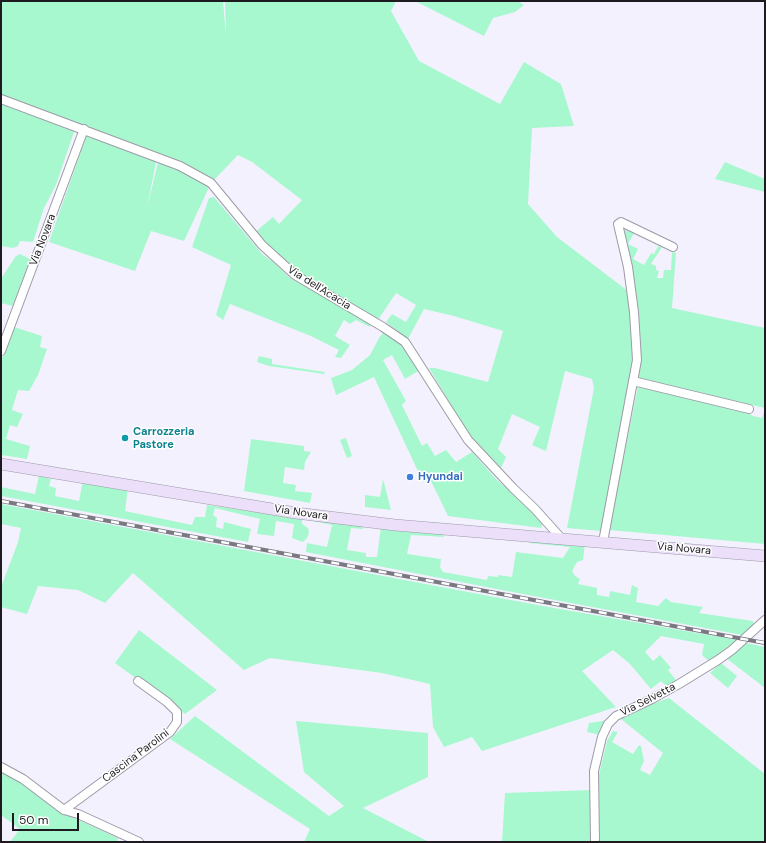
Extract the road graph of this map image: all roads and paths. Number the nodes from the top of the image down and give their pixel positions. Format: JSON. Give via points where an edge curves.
{"nodes":[{"id":1,"x":1,"y":99,"type":"edge"},
{"id":2,"x":84,"y":130,"type":"junction"},
{"id":3,"x":673,"y":247,"type":"dead end"},
{"id":4,"x":1,"y":351,"type":"edge"},
{"id":5,"x":633,"y":382,"type":"junction"},
{"id":6,"x":749,"y":409,"type":"dead end"},
{"id":7,"x":1,"y":464,"type":"edge"},
{"id":8,"x":562,"y":539,"type":"junction"},
{"id":9,"x":602,"y":542,"type":"junction"},
{"id":10,"x":765,"y":556,"type":"edge"},
{"id":11,"x":765,"y":620,"type":"edge"},
{"id":12,"x":138,"y":681,"type":"dead end"},
{"id":13,"x":1,"y":767,"type":"edge"},
{"id":14,"x":64,"y":810,"type":"junction"},
{"id":15,"x":139,"y":842,"type":"edge"},
{"id":16,"x":595,"y":842,"type":"edge"}],
"edges":[{"from":1,"to":2,"type":"street","name":"Via dell'Acacia"},
{"from":2,"to":4,"type":"street","name":"Via Novara"},
{"from":2,"to":8,"type":"street","name":"Via dell'Acacia","via":[[180,166],[211,184],[262,245],[295,275],[405,342],[468,440]]},
{"from":3,"to":5,"type":"street","via":[[621,222],[618,224],[628,267],[634,312],[637,360]]},
{"from":5,"to":6,"type":"street"},
{"from":5,"to":9,"type":"street"},
{"from":7,"to":8,"type":"main road","name":"Via Novara","via":[[296,513],[396,525]]},
{"from":8,"to":9,"type":"main road","name":"Via Novara"},
{"from":9,"to":10,"type":"main road","name":"Via Novara"},
{"from":11,"to":16,"type":"street","name":"Via Selvetta","via":[[718,660],[652,700],[616,716],[608,724],[602,737],[594,771]]},
{"from":12,"to":14,"type":"street","name":"Cascina Parolini","via":[[177,712],[177,722],[170,732]]},
{"from":13,"to":14,"type":"street","via":[[23,779]]},
{"from":14,"to":15,"type":"street"}]}
